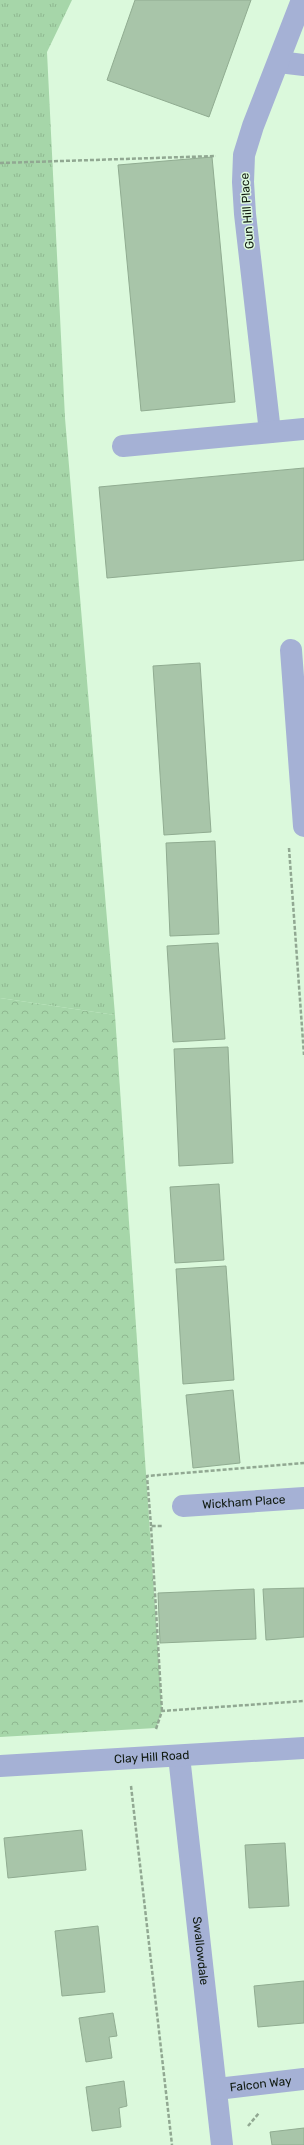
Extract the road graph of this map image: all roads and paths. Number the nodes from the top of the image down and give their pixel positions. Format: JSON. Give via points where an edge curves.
{"nodes":[{"id":1,"x":302,"y":0,"type":"edge"},
{"id":2,"x":279,"y":62,"type":"junction"},
{"id":3,"x":304,"y":65,"type":"edge"},
{"id":4,"x":244,"y":155,"type":"junction"},
{"id":5,"x":0,"y":163,"type":"edge"},
{"id":6,"x":304,"y":429,"type":"edge"},
{"id":7,"x":270,"y":432,"type":"junction"},
{"id":8,"x":123,"y":446,"type":"dead end"},
{"id":9,"x":291,"y":650,"type":"dead end"},
{"id":10,"x":300,"y":708,"type":"edge"},
{"id":11,"x":304,"y":826,"type":"edge"},
{"id":12,"x":304,"y":1498,"type":"edge"},
{"id":13,"x":183,"y":1506,"type":"dead end"},
{"id":14,"x":166,"y":1525,"type":"dead end"},
{"id":15,"x":304,"y":1701,"type":"edge"},
{"id":16,"x":162,"y":1711,"type":"junction"},
{"id":17,"x":154,"y":1735,"type":"dead end"},
{"id":18,"x":304,"y":1748,"type":"edge"},
{"id":19,"x":179,"y":1756,"type":"junction"},
{"id":20,"x":0,"y":1766,"type":"edge"},
{"id":21,"x":137,"y":1783,"type":"dead end"},
{"id":22,"x":304,"y":2079,"type":"edge"},
{"id":23,"x":217,"y":2089,"type":"junction"},
{"id":24,"x":172,"y":2145,"type":"edge"},
{"id":25,"x":222,"y":2145,"type":"edge"}],
"edges":[{"from":1,"to":2,"type":"street","name":"Gun Hill Place"},
{"from":2,"to":3,"type":"street"},
{"from":2,"to":4,"type":"street","name":"Gun Hill Place"},
{"from":4,"to":5,"type":"path"},
{"from":4,"to":7,"type":"street","name":"Gun Hill Place","via":[[245,214]]},
{"from":6,"to":7,"type":"street"},
{"from":7,"to":8,"type":"street"},
{"from":9,"to":10,"type":"street"},
{"from":10,"to":11,"type":"street"},
{"from":12,"to":13,"type":"street","name":"Wickham Place"},
{"from":14,"to":16,"type":"path","via":[[151,1526]]},
{"from":15,"to":16,"type":"path"},
{"from":16,"to":17,"type":"path"},
{"from":18,"to":19,"type":"street","name":"Clay Hill Road"},
{"from":19,"to":20,"type":"street","name":"Clay Hill Road"},
{"from":19,"to":23,"type":"street","name":"Swallowdale"},
{"from":21,"to":24,"type":"path","via":[[130,1782]]},
{"from":22,"to":23,"type":"street","name":"Falcon Way"},
{"from":23,"to":25,"type":"street","name":"Swallowdale"}]}
